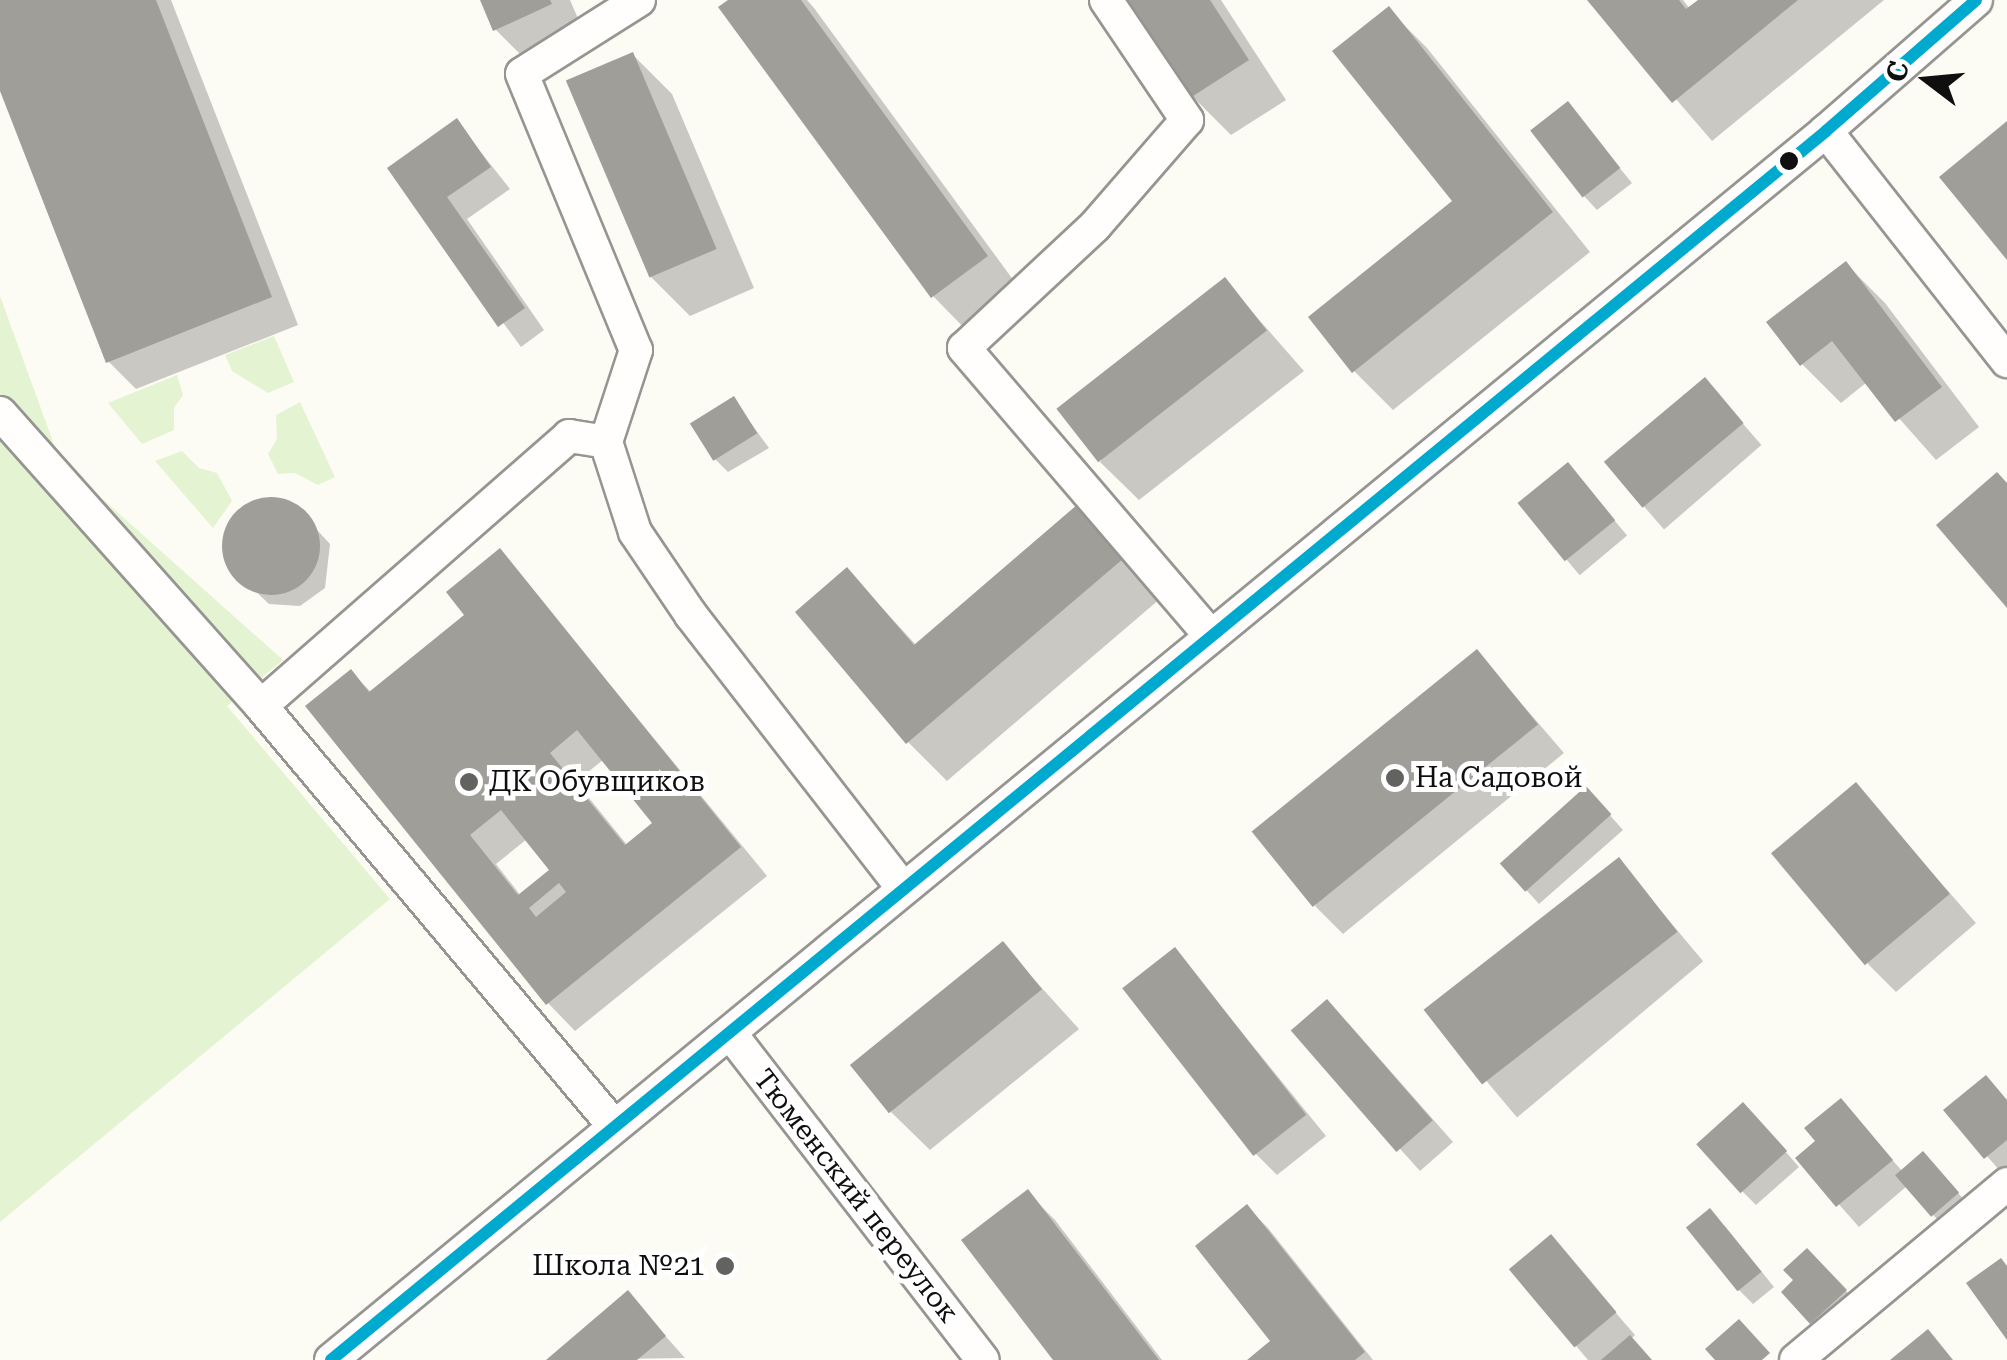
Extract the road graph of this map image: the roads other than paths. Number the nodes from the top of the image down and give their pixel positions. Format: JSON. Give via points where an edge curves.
{"nodes":[{"id":1,"x":639,"y":0,"type":"edge"},
{"id":2,"x":1106,"y":0,"type":"edge"},
{"id":3,"x":1976,"y":0,"type":"edge"},
{"id":4,"x":1826,"y":131,"type":"junction"},
{"id":5,"x":2007,"y":360,"type":"edge"},
{"id":6,"x":0,"y":414,"type":"edge"},
{"id":7,"x":606,"y":442,"type":"junction"},
{"id":8,"x":1208,"y":633,"type":"junction"},
{"id":9,"x":261,"y":706,"type":"junction"},
{"id":10,"x":902,"y":887,"type":"junction"},
{"id":11,"x":730,"y":1033,"type":"junction"},
{"id":12,"x":614,"y":1126,"type":"junction"},
{"id":13,"x":2007,"y":1184,"type":"edge"},
{"id":14,"x":331,"y":1360,"type":"edge"},
{"id":15,"x":983,"y":1360,"type":"edge"},
{"id":16,"x":1796,"y":1360,"type":"edge"}],
"edges":[{"from":1,"to":7,"type":"street","via":[[522,74],[636,350]]},
{"from":2,"to":8,"type":"street","via":[[1187,120],[1095,226],[964,348]]},
{"from":3,"to":4,"type":"street"},
{"from":4,"to":5,"type":"street"},
{"from":4,"to":8,"type":"street"},
{"from":6,"to":9,"type":"street"},
{"from":7,"to":9,"type":"street","via":[[569,436]]},
{"from":7,"to":10,"type":"street","via":[[644,546]]},
{"from":8,"to":10,"type":"street"},
{"from":9,"to":12,"type":"street"},
{"from":10,"to":11,"type":"street"},
{"from":11,"to":12,"type":"street"},
{"from":11,"to":15,"type":"street","name":"Тюменский переулок"},
{"from":12,"to":14,"type":"street"},
{"from":13,"to":16,"type":"street"}]}
